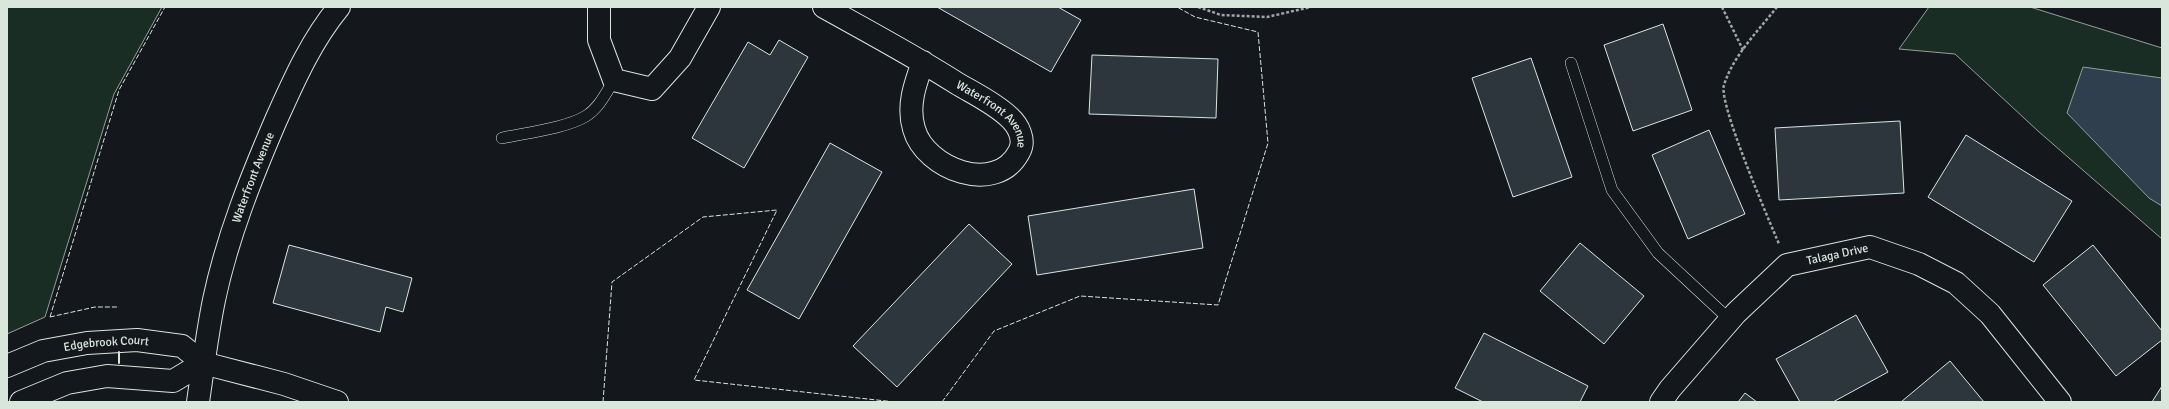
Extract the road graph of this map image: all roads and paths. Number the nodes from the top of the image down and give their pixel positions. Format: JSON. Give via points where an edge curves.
{"nodes":[{"id":1,"x":339,"y":7,"type":"edge"},
{"id":2,"x":600,"y":7,"type":"edge"},
{"id":3,"x":709,"y":7,"type":"edge"},
{"id":4,"x":824,"y":7,"type":"edge"},
{"id":5,"x":1198,"y":7,"type":"edge"},
{"id":6,"x":1311,"y":7,"type":"edge"},
{"id":7,"x":1722,"y":7,"type":"edge"},
{"id":8,"x":1777,"y":7,"type":"edge"},
{"id":9,"x":1743,"y":50,"type":"junction"},
{"id":10,"x":923,"y":62,"type":"junction"},
{"id":11,"x":1571,"y":63,"type":"dead end"},
{"id":12,"x":614,"y":80,"type":"junction"},
{"id":13,"x":502,"y":138,"type":"dead end"},
{"id":14,"x":1787,"y":265,"type":"junction"},
{"id":15,"x":1730,"y":320,"type":"junction"},
{"id":16,"x":203,"y":363,"type":"junction"},
{"id":17,"x":7,"y":366,"type":"edge"},
{"id":18,"x":21,"y":402,"type":"edge"},
{"id":19,"x":198,"y":402,"type":"edge"},
{"id":20,"x":337,"y":402,"type":"edge"},
{"id":21,"x":1661,"y":402,"type":"edge"},
{"id":22,"x":2060,"y":402,"type":"edge"}],
"edges":[{"from":1,"to":16,"type":"street","name":"Waterfront Avenue","via":[[322,27],[295,76],[253,174],[215,299]]},
{"from":2,"to":12,"type":"street","via":[[599,40]]},
{"from":3,"to":12,"type":"street","via":[[680,58],[652,89]]},
{"from":4,"to":10,"type":"street","name":"Waterfront Avenue"},
{"from":5,"to":6,"type":"path","via":[[1221,15],[1267,18]]},
{"from":7,"to":9,"type":"path"},
{"from":8,"to":9,"type":"path"},
{"from":9,"to":14,"type":"path","via":[[1723,87],[1730,119]]},
{"from":10,"to":10,"type":"street","name":"Waterfront Avenue","via":[[1010,118],[1022,136],[1017,157],[990,174],[967,172],[936,160],[919,144],[913,129],[910,105]]},
{"from":11,"to":15,"type":"lane","via":[[1612,190],[1658,254]]},
{"from":12,"to":13,"type":"lane","via":[[587,116],[575,122]]},
{"from":14,"to":15,"type":"street"},
{"from":14,"to":22,"type":"street","name":"Talaga Drive","via":[[1870,247],[1919,264],[1956,284],[1990,314]]},
{"from":15,"to":21,"type":"street"},
{"from":16,"to":17,"type":"street","name":"Edgebrook Court","via":[[182,346],[137,340],[87,343],[43,351]]},
{"from":16,"to":18,"type":"street","via":[[173,381],[107,376],[67,383]]},
{"from":16,"to":19,"type":"street","name":"Waterfront Avenue"},
{"from":16,"to":20,"type":"street","name":"Edgebrook Court","via":[[284,384]]}]}
